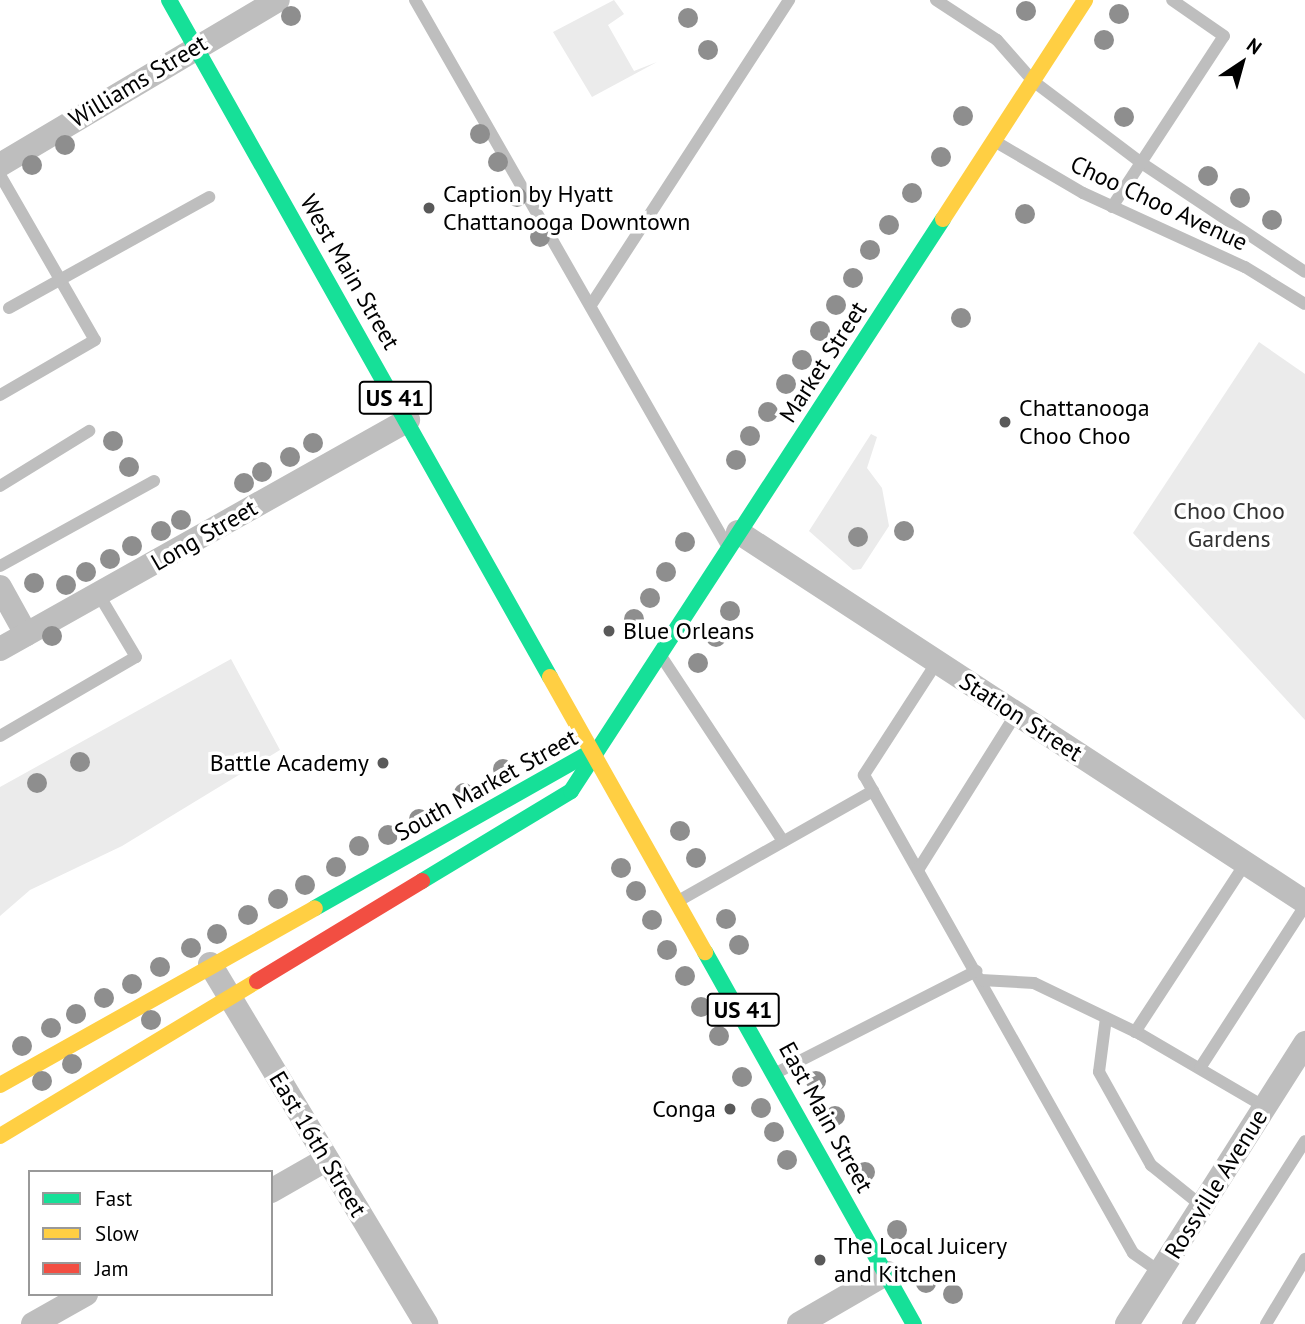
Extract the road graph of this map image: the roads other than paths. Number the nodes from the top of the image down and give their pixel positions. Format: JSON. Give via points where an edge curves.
{"nodes":[{"id":1,"x":169,"y":0,"type":"edge"},
{"id":2,"x":278,"y":0,"type":"edge"},
{"id":3,"x":415,"y":0,"type":"edge"},
{"id":4,"x":789,"y":0,"type":"edge"},
{"id":5,"x":936,"y":0,"type":"edge"},
{"id":6,"x":1085,"y":0,"type":"edge"},
{"id":7,"x":1172,"y":0,"type":"edge"},
{"id":8,"x":195,"y":46,"type":"junction"},
{"id":9,"x":1033,"y":81,"type":"junction"},
{"id":10,"x":995,"y":142,"type":"junction"},
{"id":11,"x":1139,"y":162,"type":"junction"},
{"id":12,"x":0,"y":166,"type":"edge"},
{"id":13,"x":0,"y":175,"type":"edge"},
{"id":14,"x":209,"y":197,"type":"dead end"},
{"id":15,"x":1112,"y":207,"type":"junction"},
{"id":16,"x":1305,"y":272,"type":"edge"},
{"id":17,"x":60,"y":280,"type":"junction"},
{"id":18,"x":1303,"y":299,"type":"edge"},
{"id":19,"x":590,"y":306,"type":"junction"},
{"id":20,"x":9,"y":308,"type":"dead end"},
{"id":21,"x":0,"y":395,"type":"edge"},
{"id":22,"x":408,"y":420,"type":"junction"},
{"id":23,"x":89,"y":431,"type":"dead end"},
{"id":24,"x":154,"y":481,"type":"dead end"},
{"id":25,"x":0,"y":486,"type":"edge"},
{"id":26,"x":733,"y":540,"type":"junction"},
{"id":27,"x":0,"y":566,"type":"edge"},
{"id":28,"x":0,"y":587,"type":"edge"},
{"id":29,"x":99,"y":595,"type":"junction"},
{"id":30,"x":26,"y":634,"type":"junction"},
{"id":31,"x":0,"y":649,"type":"edge"},
{"id":32,"x":658,"y":653,"type":"junction"},
{"id":33,"x":937,"y":662,"type":"junction"},
{"id":34,"x":1016,"y":714,"type":"junction"},
{"id":35,"x":0,"y":736,"type":"edge"},
{"id":36,"x":596,"y":748,"type":"junction"},
{"id":37,"x":873,"y":791,"type":"junction"},
{"id":38,"x":783,"y":841,"type":"junction"},
{"id":39,"x":1245,"y":864,"type":"junction"},
{"id":40,"x":918,"y":870,"type":"junction"},
{"id":41,"x":680,"y":900,"type":"junction"},
{"id":42,"x":1305,"y":904,"type":"edge"},
{"id":43,"x":210,"y":964,"type":"junction"},
{"id":44,"x":979,"y":975,"type":"junction"},
{"id":45,"x":230,"y":998,"type":"junction"},
{"id":46,"x":1106,"y":1018,"type":"junction"},
{"id":47,"x":1135,"y":1032,"type":"junction"},
{"id":48,"x":1305,"y":1043,"type":"edge"},
{"id":49,"x":1199,"y":1068,"type":"junction"},
{"id":50,"x":775,"y":1073,"type":"junction"},
{"id":51,"x":0,"y":1085,"type":"edge"},
{"id":52,"x":1265,"y":1107,"type":"junction"},
{"id":53,"x":0,"y":1136,"type":"edge"},
{"id":54,"x":1305,"y":1141,"type":"edge"},
{"id":55,"x":327,"y":1159,"type":"junction"},
{"id":56,"x":273,"y":1190,"type":"edge"},
{"id":57,"x":1202,"y":1206,"type":"junction"},
{"id":58,"x":1305,"y":1259,"type":"edge"},
{"id":59,"x":1160,"y":1272,"type":"junction"},
{"id":60,"x":887,"y":1273,"type":"junction"},
{"id":61,"x":82,"y":1296,"type":"edge"},
{"id":62,"x":33,"y":1324,"type":"edge"},
{"id":63,"x":426,"y":1324,"type":"edge"},
{"id":64,"x":799,"y":1324,"type":"edge"},
{"id":65,"x":914,"y":1324,"type":"edge"},
{"id":66,"x":1127,"y":1324,"type":"edge"},
{"id":67,"x":1188,"y":1324,"type":"edge"},
{"id":68,"x":1266,"y":1324,"type":"edge"}],
"edges":[{"from":1,"to":8,"type":"main road","name":"West Main Street","number":"US 41"},
{"from":2,"to":8,"type":"street","name":"Williams Street"},
{"from":3,"to":19,"type":"lane"},
{"from":4,"to":19,"type":"lane"},
{"from":5,"to":9,"type":"lane","name":"Choo Choo Avenue","via":[[997,40]]},
{"from":6,"to":9,"type":"main road","name":"Market Street"},
{"from":7,"to":11,"type":"lane","via":[[1224,36]]},
{"from":8,"to":12,"type":"street","name":"Williams Street"},
{"from":8,"to":22,"type":"main road","name":"West Main Street","number":"US 41"},
{"from":9,"to":10,"type":"main road","name":"Market Street"},
{"from":9,"to":11,"type":"lane","name":"Choo Choo Avenue"},
{"from":10,"to":15,"type":"lane","name":"Choo Choo Avenue"},
{"from":10,"to":26,"type":"main road","name":"Market Street"},
{"from":11,"to":15,"type":"lane"},
{"from":11,"to":16,"type":"lane","name":"Choo Choo Avenue"},
{"from":13,"to":17,"type":"lane"},
{"from":14,"to":17,"type":"lane"},
{"from":15,"to":18,"type":"lane","name":"Choo Choo Avenue","via":[[1245,267]]},
{"from":17,"to":20,"type":"lane"},
{"from":17,"to":21,"type":"lane","via":[[95,340]]},
{"from":19,"to":26,"type":"lane"},
{"from":22,"to":29,"type":"street","name":"Long Street"},
{"from":22,"to":36,"type":"main road","name":"West Main Street","number":"US 41"},
{"from":23,"to":25,"type":"lane"},
{"from":24,"to":27,"type":"lane"},
{"from":26,"to":32,"type":"main road","name":"Market Street"},
{"from":26,"to":33,"type":"street","name":"Station Street"},
{"from":28,"to":30,"type":"street"},
{"from":29,"to":30,"type":"street","name":"Long Street"},
{"from":29,"to":35,"type":"lane","via":[[136,657]]},
{"from":30,"to":31,"type":"street","name":"Long Street"},
{"from":32,"to":36,"type":"main road","name":"Market Street"},
{"from":32,"to":38,"type":"lane"},
{"from":33,"to":34,"type":"street","name":"Station Street"},
{"from":33,"to":37,"type":"lane","via":[[864,775]]},
{"from":34,"to":39,"type":"street","name":"Station Street"},
{"from":34,"to":40,"type":"lane"},
{"from":36,"to":41,"type":"main road","name":"East Main Street","number":"US 41"},
{"from":36,"to":43,"type":"main road","name":"South Market Street"},
{"from":36,"to":45,"type":"main road","name":"South Market Street","via":[[571,791]]},
{"from":37,"to":38,"type":"lane"},
{"from":37,"to":40,"type":"lane"},
{"from":38,"to":41,"type":"lane"},
{"from":39,"to":42,"type":"street","name":"Station Street"},
{"from":39,"to":47,"type":"lane"},
{"from":40,"to":44,"type":"lane"},
{"from":41,"to":50,"type":"main road","name":"East Main Street","number":"US 41"},
{"from":42,"to":49,"type":"lane"},
{"from":43,"to":45,"type":"street","name":"East 16th Street"},
{"from":43,"to":51,"type":"main road","name":"South Market Street"},
{"from":44,"to":46,"type":"lane","via":[[1034,983]]},
{"from":44,"to":50,"type":"lane"},
{"from":44,"to":59,"type":"lane","via":[[1133,1253]]},
{"from":45,"to":53,"type":"main road","name":"South Market Street"},
{"from":45,"to":55,"type":"street","name":"East 16th Street"},
{"from":46,"to":47,"type":"lane"},
{"from":46,"to":57,"type":"lane","via":[[1099,1073],[1151,1165]]},
{"from":47,"to":49,"type":"lane"},
{"from":48,"to":52,"type":"street","name":"Rossville Avenue"},
{"from":49,"to":52,"type":"lane"},
{"from":50,"to":60,"type":"main road","name":"East Main Street","number":"US 41"},
{"from":52,"to":57,"type":"street","name":"Rossville Avenue"},
{"from":54,"to":67,"type":"lane"},
{"from":55,"to":56,"type":"street"},
{"from":55,"to":63,"type":"street","name":"East 16th Street"},
{"from":57,"to":59,"type":"street","name":"Rossville Avenue"},
{"from":58,"to":68,"type":"lane"},
{"from":59,"to":66,"type":"street","name":"Rossville Avenue"},
{"from":60,"to":64,"type":"street"},
{"from":60,"to":65,"type":"main road","name":"East Main Street","number":"US 41"},
{"from":61,"to":62,"type":"street"}]}
